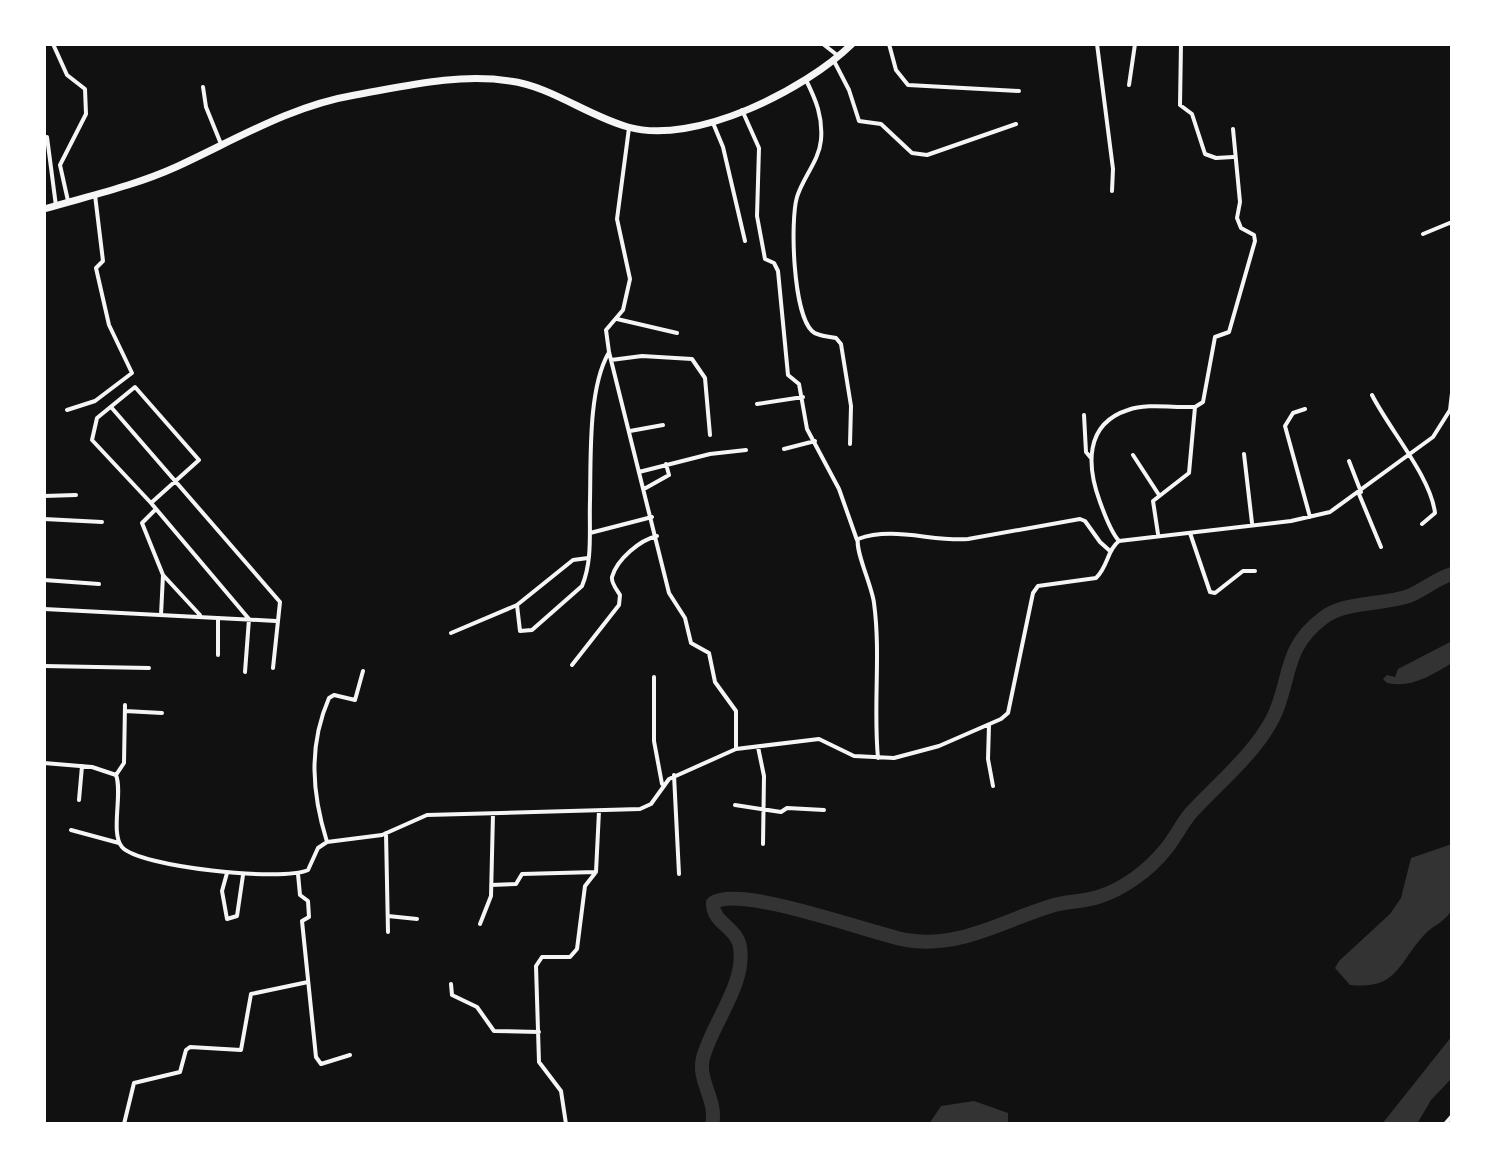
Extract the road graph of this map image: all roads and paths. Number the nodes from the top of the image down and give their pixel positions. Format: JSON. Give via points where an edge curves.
{"nodes":[{"id":1,"x":53,"y":44,"type":"edge"},
{"id":2,"x":823,"y":44,"type":"edge"},
{"id":3,"x":852,"y":44,"type":"edge"},
{"id":4,"x":889,"y":44,"type":"edge"},
{"id":5,"x":1097,"y":44,"type":"edge"},
{"id":6,"x":1135,"y":44,"type":"edge"},
{"id":7,"x":1181,"y":44,"type":"edge"},
{"id":8,"x":837,"y":59,"type":"junction"},
{"id":9,"x":806,"y":80,"type":"junction"},
{"id":10,"x":1129,"y":85,"type":"dead end"},
{"id":11,"x":203,"y":87,"type":"dead end"},
{"id":12,"x":1019,"y":91,"type":"dead end"},
{"id":13,"x":742,"y":110,"type":"junction"},
{"id":14,"x":712,"y":121,"type":"junction"},
{"id":15,"x":1016,"y":124,"type":"dead end"},
{"id":16,"x":629,"y":128,"type":"junction"},
{"id":17,"x":1233,"y":129,"type":"dead end"},
{"id":18,"x":47,"y":137,"type":"dead end"},
{"id":19,"x":221,"y":144,"type":"junction"},
{"id":20,"x":1233,"y":157,"type":"junction"},
{"id":21,"x":1112,"y":191,"type":"dead end"},
{"id":22,"x":95,"y":195,"type":"junction"},
{"id":23,"x":68,"y":202,"type":"junction"},
{"id":24,"x":56,"y":206,"type":"junction"},
{"id":25,"x":44,"y":209,"type":"edge"},
{"id":26,"x":1452,"y":222,"type":"edge"},
{"id":27,"x":1423,"y":234,"type":"dead end"},
{"id":28,"x":745,"y":241,"type":"dead end"},
{"id":29,"x":616,"y":318,"type":"junction"},
{"id":30,"x":677,"y":333,"type":"dead end"},
{"id":31,"x":609,"y":352,"type":"junction"},
{"id":32,"x":611,"y":360,"type":"junction"},
{"id":33,"x":1452,"y":393,"type":"edge"},
{"id":34,"x":1372,"y":395,"type":"dead end"},
{"id":35,"x":803,"y":397,"type":"junction"},
{"id":36,"x":757,"y":404,"type":"dead end"},
{"id":37,"x":111,"y":407,"type":"junction"},
{"id":38,"x":1195,"y":407,"type":"junction"},
{"id":39,"x":1305,"y":409,"type":"dead end"},
{"id":40,"x":67,"y":410,"type":"dead end"},
{"id":41,"x":1451,"y":413,"type":"edge"},
{"id":42,"x":1084,"y":415,"type":"dead end"},
{"id":43,"x":663,"y":425,"type":"dead end"},
{"id":44,"x":630,"y":431,"type":"junction"},
{"id":45,"x":710,"y":435,"type":"dead end"},
{"id":46,"x":815,"y":441,"type":"junction"},
{"id":47,"x":850,"y":444,"type":"dead end"},
{"id":48,"x":784,"y":449,"type":"dead end"},
{"id":49,"x":746,"y":450,"type":"dead end"},
{"id":50,"x":1408,"y":453,"type":"junction"},
{"id":51,"x":1244,"y":454,"type":"dead end"},
{"id":52,"x":1133,"y":455,"type":"dead end"},
{"id":53,"x":1091,"y":458,"type":"junction"},
{"id":54,"x":1349,"y":461,"type":"dead end"},
{"id":55,"x":666,"y":464,"type":"junction"},
{"id":56,"x":639,"y":472,"type":"junction"},
{"id":57,"x":175,"y":481,"type":"junction"},
{"id":58,"x":644,"y":489,"type":"junction"},
{"id":59,"x":1360,"y":493,"type":"junction"},
{"id":60,"x":76,"y":495,"type":"dead end"},
{"id":61,"x":1159,"y":495,"type":"junction"},
{"id":62,"x":44,"y":496,"type":"edge"},
{"id":63,"x":151,"y":503,"type":"junction"},
{"id":64,"x":156,"y":509,"type":"junction"},
{"id":65,"x":652,"y":517,"type":"junction"},
{"id":66,"x":1310,"y":517,"type":"junction"},
{"id":67,"x":44,"y":519,"type":"edge"},
{"id":68,"x":102,"y":522,"type":"dead end"},
{"id":69,"x":1252,"y":524,"type":"junction"},
{"id":70,"x":1422,"y":524,"type":"dead end"},
{"id":71,"x":590,"y":533,"type":"junction"},
{"id":72,"x":1190,"y":533,"type":"junction"},
{"id":73,"x":1158,"y":534,"type":"junction"},
{"id":74,"x":657,"y":536,"type":"junction"},
{"id":75,"x":857,"y":540,"type":"junction"},
{"id":76,"x":1119,"y":541,"type":"junction"},
{"id":77,"x":1381,"y":547,"type":"dead end"},
{"id":78,"x":1110,"y":551,"type":"junction"},
{"id":79,"x":588,"y":558,"type":"junction"},
{"id":80,"x":1255,"y":571,"type":"dead end"},
{"id":81,"x":163,"y":575,"type":"junction"},
{"id":82,"x":44,"y":580,"type":"edge"},
{"id":83,"x":99,"y":584,"type":"dead end"},
{"id":84,"x":517,"y":605,"type":"junction"},
{"id":85,"x":44,"y":609,"type":"edge"},
{"id":86,"x":161,"y":615,"type":"junction"},
{"id":87,"x":201,"y":617,"type":"junction"},
{"id":88,"x":218,"y":618,"type":"junction"},
{"id":89,"x":249,"y":619,"type":"junction"},
{"id":90,"x":276,"y":621,"type":"junction"},
{"id":91,"x":451,"y":633,"type":"dead end"},
{"id":92,"x":218,"y":655,"type":"dead end"},
{"id":93,"x":572,"y":665,"type":"dead end"},
{"id":94,"x":44,"y":666,"type":"edge"},
{"id":95,"x":149,"y":668,"type":"dead end"},
{"id":96,"x":273,"y":668,"type":"dead end"},
{"id":97,"x":363,"y":671,"type":"dead end"},
{"id":98,"x":245,"y":672,"type":"dead end"},
{"id":99,"x":654,"y":677,"type":"dead end"},
{"id":100,"x":125,"y":705,"type":"dead end"},
{"id":101,"x":125,"y":711,"type":"junction"},
{"id":102,"x":162,"y":713,"type":"dead end"},
{"id":103,"x":989,"y":725,"type":"junction"},
{"id":104,"x":758,"y":747,"type":"junction"},
{"id":105,"x":736,"y":749,"type":"junction"},
{"id":106,"x":878,"y":759,"type":"junction"},
{"id":107,"x":44,"y":763,"type":"edge"},
{"id":108,"x":82,"y":766,"type":"junction"},
{"id":109,"x":116,"y":775,"type":"junction"},
{"id":110,"x":674,"y":775,"type":"junction"},
{"id":111,"x":662,"y":784,"type":"junction"},
{"id":112,"x":993,"y":786,"type":"dead end"},
{"id":113,"x":79,"y":800,"type":"dead end"},
{"id":114,"x":735,"y":805,"type":"dead end"},
{"id":115,"x":763,"y":808,"type":"junction"},
{"id":116,"x":599,"y":810,"type":"junction"},
{"id":117,"x":824,"y":810,"type":"dead end"},
{"id":118,"x":493,"y":814,"type":"junction"},
{"id":119,"x":71,"y":830,"type":"dead end"},
{"id":120,"x":386,"y":833,"type":"junction"},
{"id":121,"x":327,"y":842,"type":"junction"},
{"id":122,"x":119,"y":843,"type":"junction"},
{"id":123,"x":763,"y":844,"type":"dead end"},
{"id":124,"x":227,"y":872,"type":"junction"},
{"id":125,"x":596,"y":872,"type":"junction"},
{"id":126,"x":298,"y":874,"type":"junction"},
{"id":127,"x":679,"y":874,"type":"dead end"},
{"id":128,"x":243,"y":875,"type":"junction"},
{"id":129,"x":491,"y":885,"type":"junction"},
{"id":130,"x":387,"y":916,"type":"junction"},
{"id":131,"x":417,"y":919,"type":"dead end"},
{"id":132,"x":480,"y":924,"type":"dead end"},
{"id":133,"x":388,"y":932,"type":"dead end"},
{"id":134,"x":308,"y":982,"type":"junction"},
{"id":135,"x":451,"y":984,"type":"dead end"},
{"id":136,"x":539,"y":1032,"type":"junction"},
{"id":137,"x":350,"y":1055,"type":"dead end"},
{"id":138,"x":1452,"y":1116,"type":"edge"},
{"id":139,"x":124,"y":1124,"type":"edge"},
{"id":140,"x":566,"y":1124,"type":"edge"},
{"id":141,"x":1445,"y":1124,"type":"edge"}],
"edges":[{"from":1,"to":23,"type":"street","via":[[67,75],[85,89],[86,114],[60,165]]},
{"from":2,"to":8,"type":"street"},
{"from":3,"to":8,"type":"main road"},
{"from":4,"to":12,"type":"street","via":[[896,70],[908,85]]},
{"from":5,"to":21,"type":"street"},
{"from":6,"to":10,"type":"street"},
{"from":7,"to":20,"type":"street","via":[[1180,105],[1192,114],[1205,154]]},
{"from":8,"to":9,"type":"main road"},
{"from":8,"to":15,"type":"street","via":[[859,121],[881,124],[912,153],[927,155]]},
{"from":9,"to":13,"type":"main road"},
{"from":9,"to":47,"type":"street","via":[[819,109],[821,141],[795,205],[794,248],[810,328],[841,344],[851,406]]},
{"from":11,"to":19,"type":"street"},
{"from":13,"to":14,"type":"main road"},
{"from":13,"to":35,"type":"street","via":[[759,148],[759,236],[765,259],[778,271],[788,375],[797,379]]},
{"from":14,"to":16,"type":"main road","via":[[668,132]]},
{"from":14,"to":28,"type":"street"},
{"from":16,"to":19,"type":"main road","via":[[514,81],[463,78],[315,104]]},
{"from":16,"to":29,"type":"street","via":[[617,219],[630,279]]},
{"from":17,"to":20,"type":"street"},
{"from":18,"to":24,"type":"street"},
{"from":19,"to":22,"type":"main road","via":[[155,176]]},
{"from":20,"to":38,"type":"street","via":[[1237,218],[1255,241],[1229,332],[1215,337],[1203,402]]},
{"from":22,"to":23,"type":"main road"},
{"from":22,"to":40,"type":"street","via":[[103,261],[96,268],[101,302],[132,373],[95,401]]},
{"from":23,"to":24,"type":"main road"},
{"from":24,"to":25,"type":"main road"},
{"from":26,"to":27,"type":"street"},
{"from":29,"to":30,"type":"street"},
{"from":29,"to":31,"type":"street","via":[[606,330]]},
{"from":31,"to":32,"type":"street"},
{"from":31,"to":71,"type":"street","via":[[595,399]]},
{"from":32,"to":44,"type":"street"},
{"from":32,"to":45,"type":"street","via":[[692,359],[705,378]]},
{"from":33,"to":41,"type":"street"},
{"from":34,"to":50,"type":"street"},
{"from":35,"to":36,"type":"street"},
{"from":35,"to":46,"type":"street","via":[[807,429]]},
{"from":37,"to":57,"type":"street"},
{"from":37,"to":57,"type":"street","via":[[135,387],[199,460]]},
{"from":37,"to":63,"type":"street","via":[[97,418],[92,440]]},
{"from":38,"to":53,"type":"street","via":[[1125,410],[1106,420]]},
{"from":38,"to":61,"type":"street","via":[[1189,473]]},
{"from":39,"to":66,"type":"street","via":[[1293,413],[1285,426]]},
{"from":41,"to":50,"type":"street","via":[[1433,437]]},
{"from":42,"to":53,"type":"street"},
{"from":43,"to":44,"type":"street"},
{"from":44,"to":56,"type":"street"},
{"from":46,"to":48,"type":"street"},
{"from":46,"to":75,"type":"street"},
{"from":49,"to":55,"type":"street"},
{"from":50,"to":59,"type":"street"},
{"from":50,"to":70,"type":"street","via":[[1434,507]]},
{"from":51,"to":69,"type":"street"},
{"from":52,"to":61,"type":"street"},
{"from":53,"to":76,"type":"street","via":[[1090,475]]},
{"from":54,"to":59,"type":"street"},
{"from":55,"to":56,"type":"street"},
{"from":55,"to":58,"type":"street","via":[[669,475]]},
{"from":56,"to":58,"type":"street"},
{"from":57,"to":63,"type":"street"},
{"from":57,"to":90,"type":"street","via":[[280,602]]},
{"from":58,"to":65,"type":"street"},
{"from":59,"to":66,"type":"street","via":[[1330,512]]},
{"from":59,"to":77,"type":"street"},
{"from":60,"to":62,"type":"street"},
{"from":61,"to":73,"type":"street","via":[[1153,506]]},
{"from":63,"to":64,"type":"street"},
{"from":64,"to":81,"type":"street","via":[[142,523]]},
{"from":64,"to":89,"type":"street"},
{"from":65,"to":71,"type":"street"},
{"from":65,"to":74,"type":"street"},
{"from":66,"to":69,"type":"street"},
{"from":67,"to":68,"type":"street"},
{"from":69,"to":72,"type":"street"},
{"from":71,"to":79,"type":"street"},
{"from":72,"to":73,"type":"street"},
{"from":72,"to":80,"type":"street","via":[[1210,592],[1243,571]]},
{"from":73,"to":76,"type":"street"},
{"from":74,"to":93,"type":"street","via":[[638,544],[613,575],[619,605]]},
{"from":74,"to":105,"type":"street","via":[[669,593],[685,618],[691,643],[709,653],[715,682],[735,707]]},
{"from":75,"to":78,"type":"street","via":[[911,535],[968,539],[1080,519]]},
{"from":75,"to":106,"type":"street","via":[[872,588],[879,639]]},
{"from":76,"to":78,"type":"street"},
{"from":78,"to":103,"type":"street","via":[[1096,578],[1035,589],[1010,705]]},
{"from":79,"to":84,"type":"street","via":[[573,560]]},
{"from":79,"to":84,"type":"street","via":[[582,586],[532,630],[520,631]]},
{"from":81,"to":86,"type":"street"},
{"from":81,"to":87,"type":"street"},
{"from":82,"to":83,"type":"street"},
{"from":84,"to":91,"type":"street"},
{"from":85,"to":86,"type":"street"},
{"from":86,"to":87,"type":"street"},
{"from":87,"to":88,"type":"street"},
{"from":88,"to":89,"type":"street"},
{"from":88,"to":92,"type":"street"},
{"from":89,"to":90,"type":"street"},
{"from":89,"to":98,"type":"street"},
{"from":90,"to":96,"type":"street"},
{"from":94,"to":95,"type":"street"},
{"from":97,"to":121,"type":"street","via":[[355,700],[329,698],[316,740],[314,791]]},
{"from":99,"to":111,"type":"street","via":[[654,741]]},
{"from":100,"to":101,"type":"street"},
{"from":101,"to":102,"type":"street"},
{"from":101,"to":109,"type":"street","via":[[124,763]]},
{"from":103,"to":106,"type":"street","via":[[916,755]]},
{"from":103,"to":112,"type":"street"},
{"from":104,"to":105,"type":"street"},
{"from":104,"to":106,"type":"street","via":[[819,739],[854,756]]},
{"from":104,"to":115,"type":"street","via":[[764,766]]},
{"from":105,"to":110,"type":"street"},
{"from":107,"to":108,"type":"street"},
{"from":108,"to":109,"type":"street"},
{"from":108,"to":113,"type":"street"},
{"from":109,"to":122,"type":"street"},
{"from":110,"to":111,"type":"street"},
{"from":110,"to":127,"type":"street"},
{"from":111,"to":116,"type":"street","via":[[648,806]]},
{"from":114,"to":115,"type":"street"},
{"from":115,"to":117,"type":"street"},
{"from":115,"to":123,"type":"street"},
{"from":116,"to":118,"type":"street"},
{"from":116,"to":125,"type":"street"},
{"from":118,"to":120,"type":"street","via":[[427,815]]},
{"from":118,"to":129,"type":"street"},
{"from":119,"to":122,"type":"street"},
{"from":120,"to":121,"type":"street"},
{"from":120,"to":130,"type":"street"},
{"from":121,"to":126,"type":"street","via":[[318,848],[312,867]]},
{"from":122,"to":124,"type":"street","via":[[137,856]]},
{"from":124,"to":128,"type":"street"},
{"from":124,"to":128,"type":"street","via":[[222,891],[227,919],[237,916]]},
{"from":125,"to":129,"type":"street","via":[[522,874],[516,884]]},
{"from":125,"to":136,"type":"street","via":[[585,886],[573,956],[537,961]]},
{"from":126,"to":128,"type":"street"},
{"from":126,"to":134,"type":"street","via":[[300,895],[310,908],[302,921]]},
{"from":129,"to":132,"type":"street","via":[[490,904]]},
{"from":130,"to":131,"type":"street"},
{"from":130,"to":133,"type":"street"},
{"from":134,"to":137,"type":"street","via":[[317,1060],[324,1063]]},
{"from":134,"to":139,"type":"street","via":[[254,992],[241,1050],[187,1048],[180,1072],[138,1080]]},
{"from":135,"to":136,"type":"street","via":[[454,997],[477,1007],[494,1031]]},
{"from":136,"to":140,"type":"street","via":[[539,1062],[561,1091]]},
{"from":138,"to":141,"type":"street"}]}
